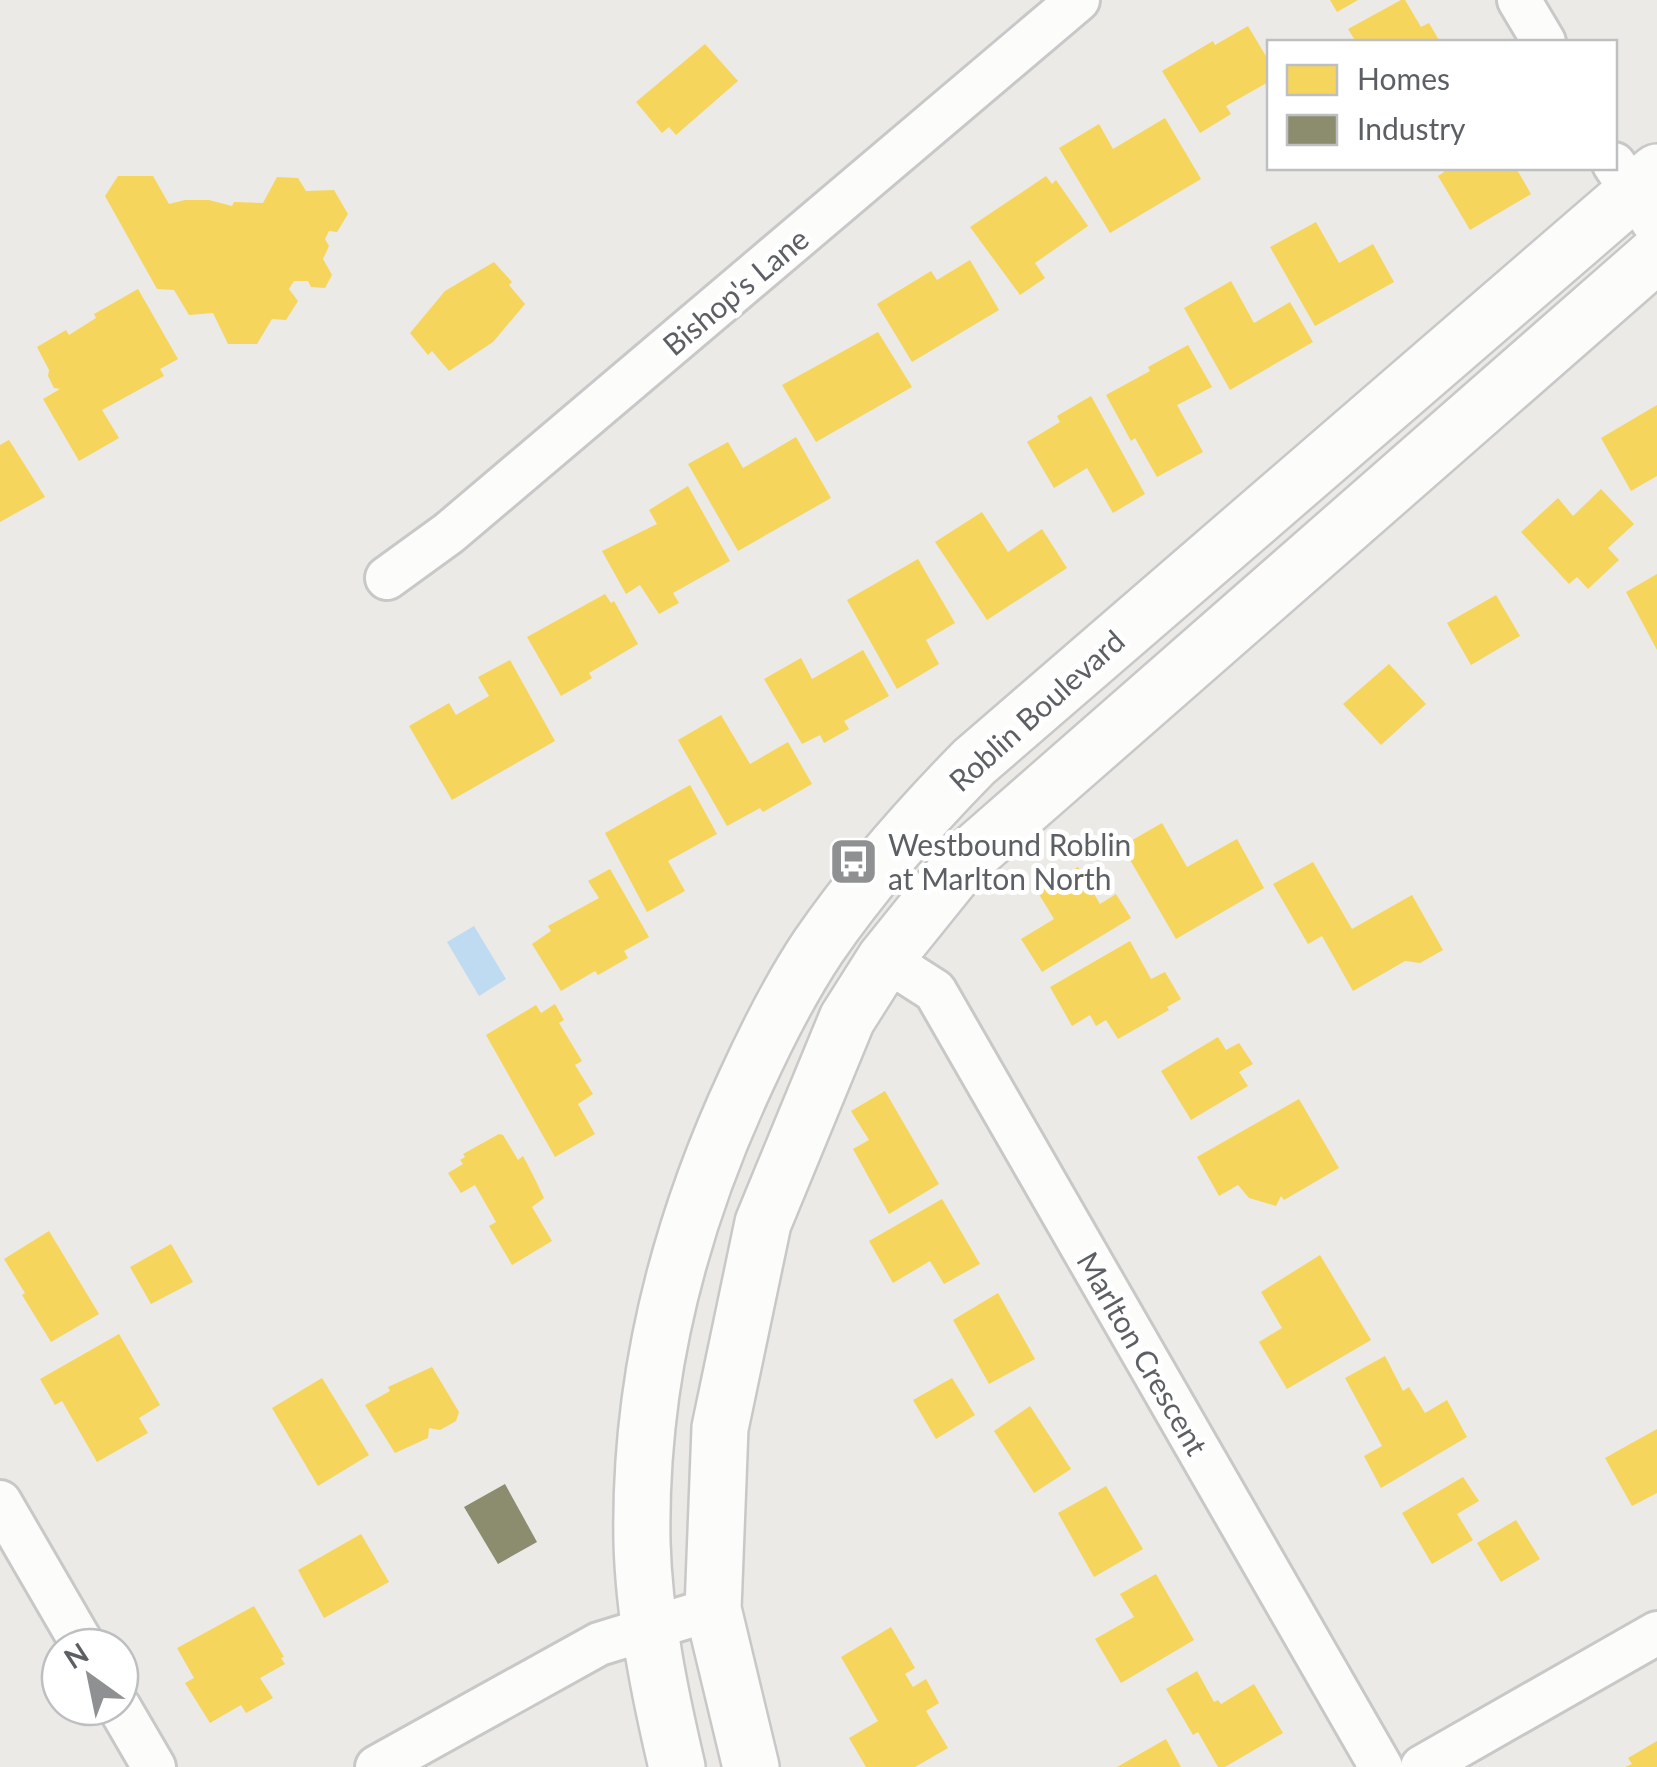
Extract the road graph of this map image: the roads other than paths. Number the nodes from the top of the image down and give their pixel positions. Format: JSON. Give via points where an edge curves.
{"nodes":[{"id":1,"x":1078,"y":0,"type":"edge"},
{"id":2,"x":1519,"y":0,"type":"edge"},
{"id":3,"x":1543,"y":40,"type":"edge"},
{"id":4,"x":1640,"y":189,"type":"edge"},
{"id":5,"x":1657,"y":254,"type":"edge"},
{"id":6,"x":388,"y":578,"type":"dead end"},
{"id":7,"x":885,"y":959,"type":"junction"},
{"id":8,"x":0,"y":1502,"type":"edge"},
{"id":9,"x":713,"y":1609,"type":"junction"},
{"id":10,"x":651,"y":1626,"type":"junction"},
{"id":11,"x":72,"y":1627,"type":"edge"},
{"id":12,"x":1657,"y":1633,"type":"edge"},
{"id":13,"x":131,"y":1727,"type":"edge"},
{"id":14,"x":154,"y":1767,"type":"edge"},
{"id":15,"x":377,"y":1767,"type":"edge"},
{"id":16,"x":677,"y":1767,"type":"edge"},
{"id":17,"x":751,"y":1767,"type":"edge"},
{"id":18,"x":1381,"y":1767,"type":"edge"},
{"id":19,"x":1422,"y":1767,"type":"edge"}],
"edges":[{"from":1,"to":6,"type":"street","name":"Bishop's Lane"},
{"from":2,"to":3,"type":"street"},
{"from":4,"to":10,"type":"main road","name":"Roblin Boulevard","via":[[974,762],[920,817],[817,949],[728,1118],[668,1295],[642,1483]]},
{"from":5,"to":7,"type":"main road","via":[[964,862]]},
{"from":7,"to":9,"type":"main road","via":[[847,1019],[763,1223],[720,1428]]},
{"from":7,"to":18,"type":"street","name":"Marlton Crescent","via":[[935,991]]},
{"from":8,"to":11,"type":"street"},
{"from":9,"to":10,"type":"street"},
{"from":9,"to":17,"type":"main road"},
{"from":10,"to":15,"type":"street","via":[[599,1644]]},
{"from":10,"to":16,"type":"main road","name":"Roblin Boulevard"},
{"from":12,"to":19,"type":"street"},
{"from":13,"to":14,"type":"street"}]}
